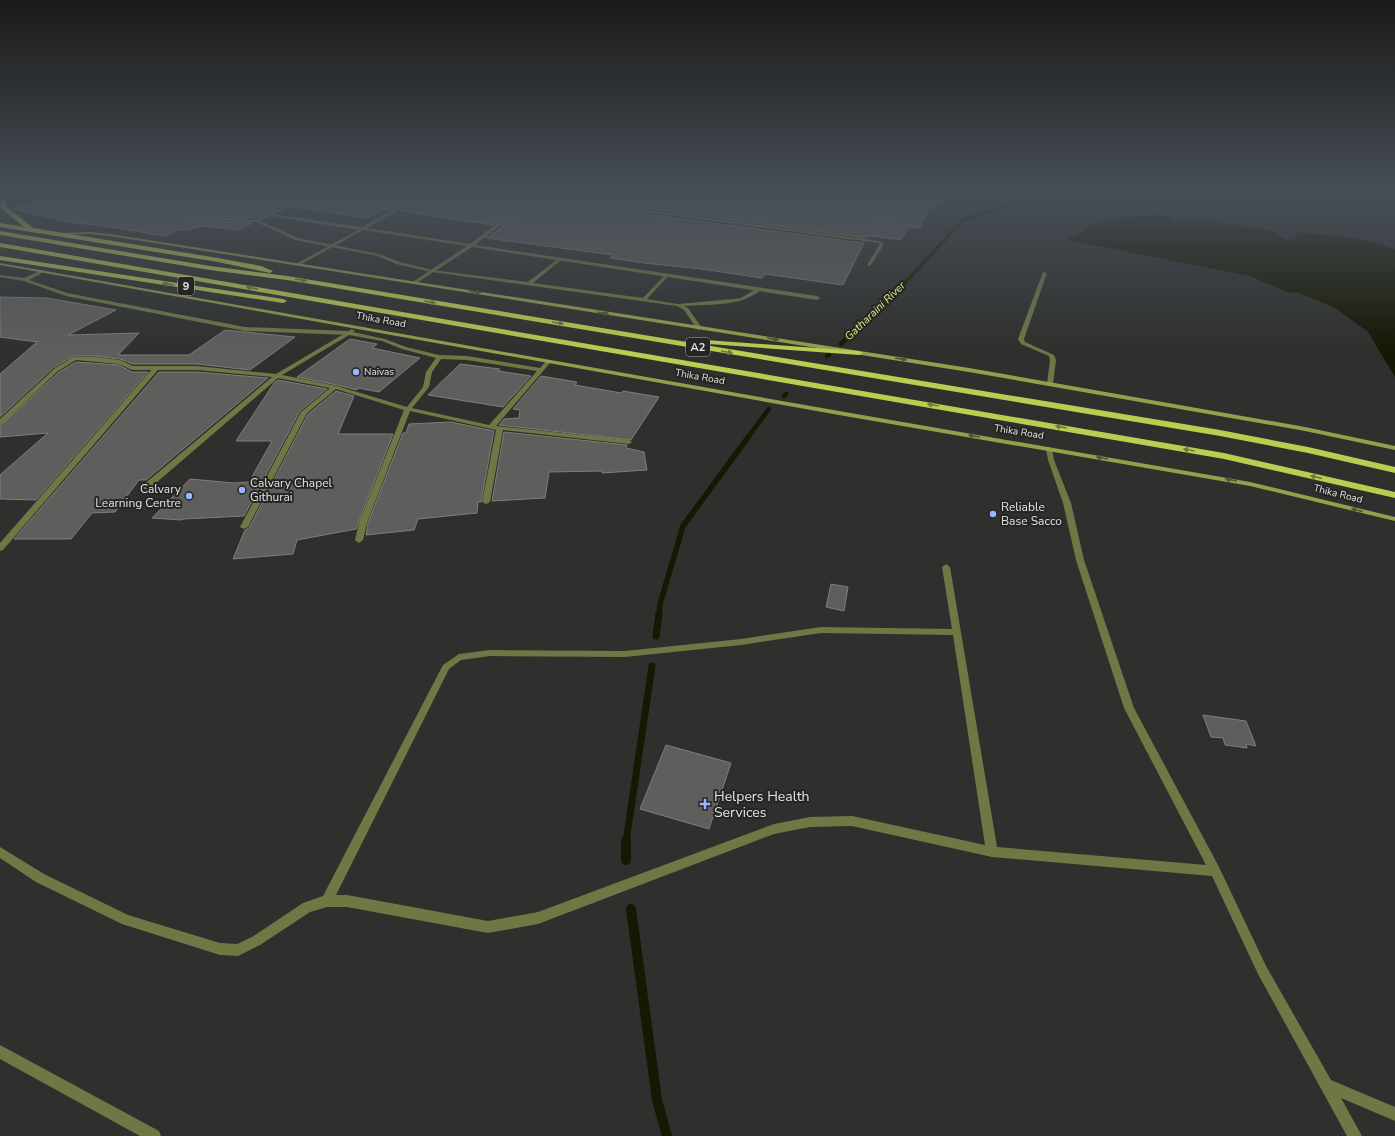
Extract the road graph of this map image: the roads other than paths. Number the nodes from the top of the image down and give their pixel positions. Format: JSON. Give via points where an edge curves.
{"nodes":[{"id":1,"x":6,"y":246,"type":"edge"},
{"id":2,"x":76,"y":246,"type":"edge"},
{"id":3,"x":132,"y":246,"type":"edge"},
{"id":4,"x":181,"y":246,"type":"edge"},
{"id":5,"x":331,"y":246,"type":"joint"},
{"id":6,"x":470,"y":246,"type":"joint"},
{"id":7,"x":881,"y":246,"type":"edge"},
{"id":8,"x":0,"y":258,"type":"edge"},
{"id":9,"x":559,"y":259,"type":"junction"},
{"id":10,"x":0,"y":264,"type":"edge"},
{"id":11,"x":298,"y":264,"type":"junction"},
{"id":12,"x":869,"y":265,"type":"dead end"},
{"id":13,"x":42,"y":271,"type":"junction"},
{"id":14,"x":432,"y":271,"type":"junction"},
{"id":15,"x":1046,"y":273,"type":"dead end"},
{"id":16,"x":666,"y":275,"type":"junction"},
{"id":17,"x":0,"y":276,"type":"edge"},
{"id":18,"x":287,"y":278,"type":"junction"},
{"id":19,"x":25,"y":280,"type":"junction"},
{"id":20,"x":415,"y":283,"type":"junction"},
{"id":21,"x":529,"y":284,"type":"junction"},
{"id":22,"x":760,"y":289,"type":"junction"},
{"id":23,"x":817,"y":298,"type":"dead end"},
{"id":24,"x":644,"y":300,"type":"junction"},
{"id":25,"x":678,"y":305,"type":"junction"},
{"id":26,"x":373,"y":309,"type":"junction"},
{"id":27,"x":360,"y":328,"type":"junction"},
{"id":28,"x":699,"y":328,"type":"junction"},
{"id":29,"x":348,"y":333,"type":"junction"},
{"id":30,"x":642,"y":337,"type":"junction"},
{"id":31,"x":859,"y":353,"type":"junction"},
{"id":32,"x":439,"y":357,"type":"junction"},
{"id":33,"x":548,"y":362,"type":"junction"},
{"id":34,"x":156,"y":368,"type":"junction"},
{"id":35,"x":541,"y":370,"type":"junction"},
{"id":36,"x":277,"y":376,"type":"junction"},
{"id":37,"x":1050,"y":384,"type":"junction"},
{"id":38,"x":335,"y":387,"type":"junction"},
{"id":39,"x":408,"y":410,"type":"junction"},
{"id":40,"x":0,"y":423,"type":"edge"},
{"id":41,"x":491,"y":427,"type":"junction"},
{"id":42,"x":500,"y":428,"type":"junction"},
{"id":43,"x":629,"y":442,"type":"dead end"},
{"id":44,"x":1395,"y":448,"type":"edge"},
{"id":45,"x":1049,"y":449,"type":"junction"},
{"id":46,"x":1395,"y":470,"type":"edge"},
{"id":47,"x":146,"y":487,"type":"dead end"},
{"id":48,"x":1395,"y":495,"type":"edge"},
{"id":49,"x":486,"y":502,"type":"dead end"},
{"id":50,"x":1395,"y":519,"type":"edge"},
{"id":51,"x":244,"y":527,"type":"dead end"},
{"id":52,"x":359,"y":540,"type":"dead end"},
{"id":53,"x":0,"y":548,"type":"edge"},
{"id":54,"x":946,"y":568,"type":"dead end"},
{"id":55,"x":957,"y":632,"type":"junction"},
{"id":56,"x":0,"y":852,"type":"edge"},
{"id":57,"x":992,"y":852,"type":"junction"},
{"id":58,"x":1215,"y":871,"type":"junction"},
{"id":59,"x":327,"y":901,"type":"junction"},
{"id":60,"x":0,"y":1052,"type":"edge"},
{"id":61,"x":1325,"y":1084,"type":"junction"},
{"id":62,"x":1395,"y":1114,"type":"edge"},
{"id":63,"x":154,"y":1136,"type":"edge"},
{"id":64,"x":1355,"y":1136,"type":"edge"}],
"edges":[{"from":26,"to":1,"type":"highway","name":"Thika Road","number":"A2","one_way":true},
{"from":2,"to":18,"type":"highway","number":"A2"},
{"from":3,"to":18,"type":"highway","via":[[260,268]]},
{"from":4,"to":11,"type":"main road"},
{"from":5,"to":11,"type":"street"},
{"from":5,"to":14,"type":"street","via":[[379,255],[398,264]]},
{"from":6,"to":9,"type":"street"},
{"from":6,"to":14,"type":"street"},
{"from":7,"to":12,"type":"street"},
{"from":26,"to":8,"type":"highway","number":"9","one_way":true,"via":[[260,298]]},
{"from":9,"to":16,"type":"street"},
{"from":9,"to":21,"type":"street"},
{"from":10,"to":13,"type":"main road","name":"Thika Road"},
{"from":11,"to":20,"type":"main road"},
{"from":13,"to":19,"type":"street"},
{"from":13,"to":27,"type":"main road","name":"Thika Road"},
{"from":14,"to":20,"type":"street"},
{"from":14,"to":21,"type":"street"},
{"from":15,"to":37,"type":"street","via":[[1021,339],[1023,343],[1051,355],[1053,360]]},
{"from":16,"to":22,"type":"street"},
{"from":16,"to":24,"type":"street"},
{"from":17,"to":19,"type":"street"},
{"from":18,"to":30,"type":"highway","number":"A2","one_way":true},
{"from":19,"to":29,"type":"street","via":[[66,294],[245,329]]},
{"from":20,"to":28,"type":"main road","one_way":true},
{"from":21,"to":24,"type":"street"},
{"from":22,"to":23,"type":"street"},
{"from":22,"to":25,"type":"street","via":[[733,301]]},
{"from":24,"to":25,"type":"street"},
{"from":25,"to":28,"type":"street","via":[[686,309]]},
{"from":48,"to":26,"type":"highway","name":"Thika Road","number":"A2","one_way":true,"via":[[1187,449]]},
{"from":27,"to":29,"type":"street"},
{"from":27,"to":33,"type":"main road","name":"Thika Road"},
{"from":28,"to":31,"type":"main road","one_way":true},
{"from":29,"to":32,"type":"street","via":[[383,340]]},
{"from":29,"to":36,"type":"street"},
{"from":30,"to":31,"type":"highway"},
{"from":30,"to":46,"type":"highway","number":"A2","one_way":true,"via":[[1220,433]]},
{"from":31,"to":37,"type":"main road","one_way":true},
{"from":32,"to":35,"type":"street","via":[[467,358]]},
{"from":32,"to":39,"type":"street","via":[[429,372],[426,387]]},
{"from":33,"to":35,"type":"street"},
{"from":45,"to":33,"type":"main road","name":"Thika Road","one_way":true},
{"from":34,"to":36,"type":"street","via":[[197,368]]},
{"from":34,"to":40,"type":"street","via":[[132,368],[120,362],[76,358],[56,370]]},
{"from":34,"to":53,"type":"street"},
{"from":35,"to":41,"type":"street"},
{"from":36,"to":38,"type":"street"},
{"from":36,"to":47,"type":"street"},
{"from":37,"to":44,"type":"main road","via":[[1304,429]]},
{"from":38,"to":39,"type":"street"},
{"from":38,"to":51,"type":"street","via":[[304,412]]},
{"from":39,"to":41,"type":"street"},
{"from":39,"to":52,"type":"street","via":[[363,523]]},
{"from":41,"to":42,"type":"street"},
{"from":42,"to":43,"type":"street"},
{"from":42,"to":49,"type":"street"},
{"from":50,"to":45,"type":"main road","name":"Thika Road","one_way":true,"via":[[1250,484]]},
{"from":45,"to":58,"type":"street","via":[[1067,503],[1080,560],[1129,708]]},
{"from":54,"to":55,"type":"street"},
{"from":55,"to":57,"type":"street"},
{"from":55,"to":59,"type":"street","via":[[821,630],[741,642],[625,654],[490,653],[459,657],[446,667]]},
{"from":56,"to":59,"type":"street","via":[[40,878],[126,920],[220,949],[238,950],[307,908]]},
{"from":57,"to":58,"type":"street"},
{"from":57,"to":59,"type":"street","via":[[852,821],[810,822],[774,829],[538,918],[488,927],[347,901]]},
{"from":58,"to":61,"type":"street","via":[[1262,970]]},
{"from":60,"to":63,"type":"street"},
{"from":61,"to":62,"type":"street"},
{"from":61,"to":64,"type":"street"}]}
